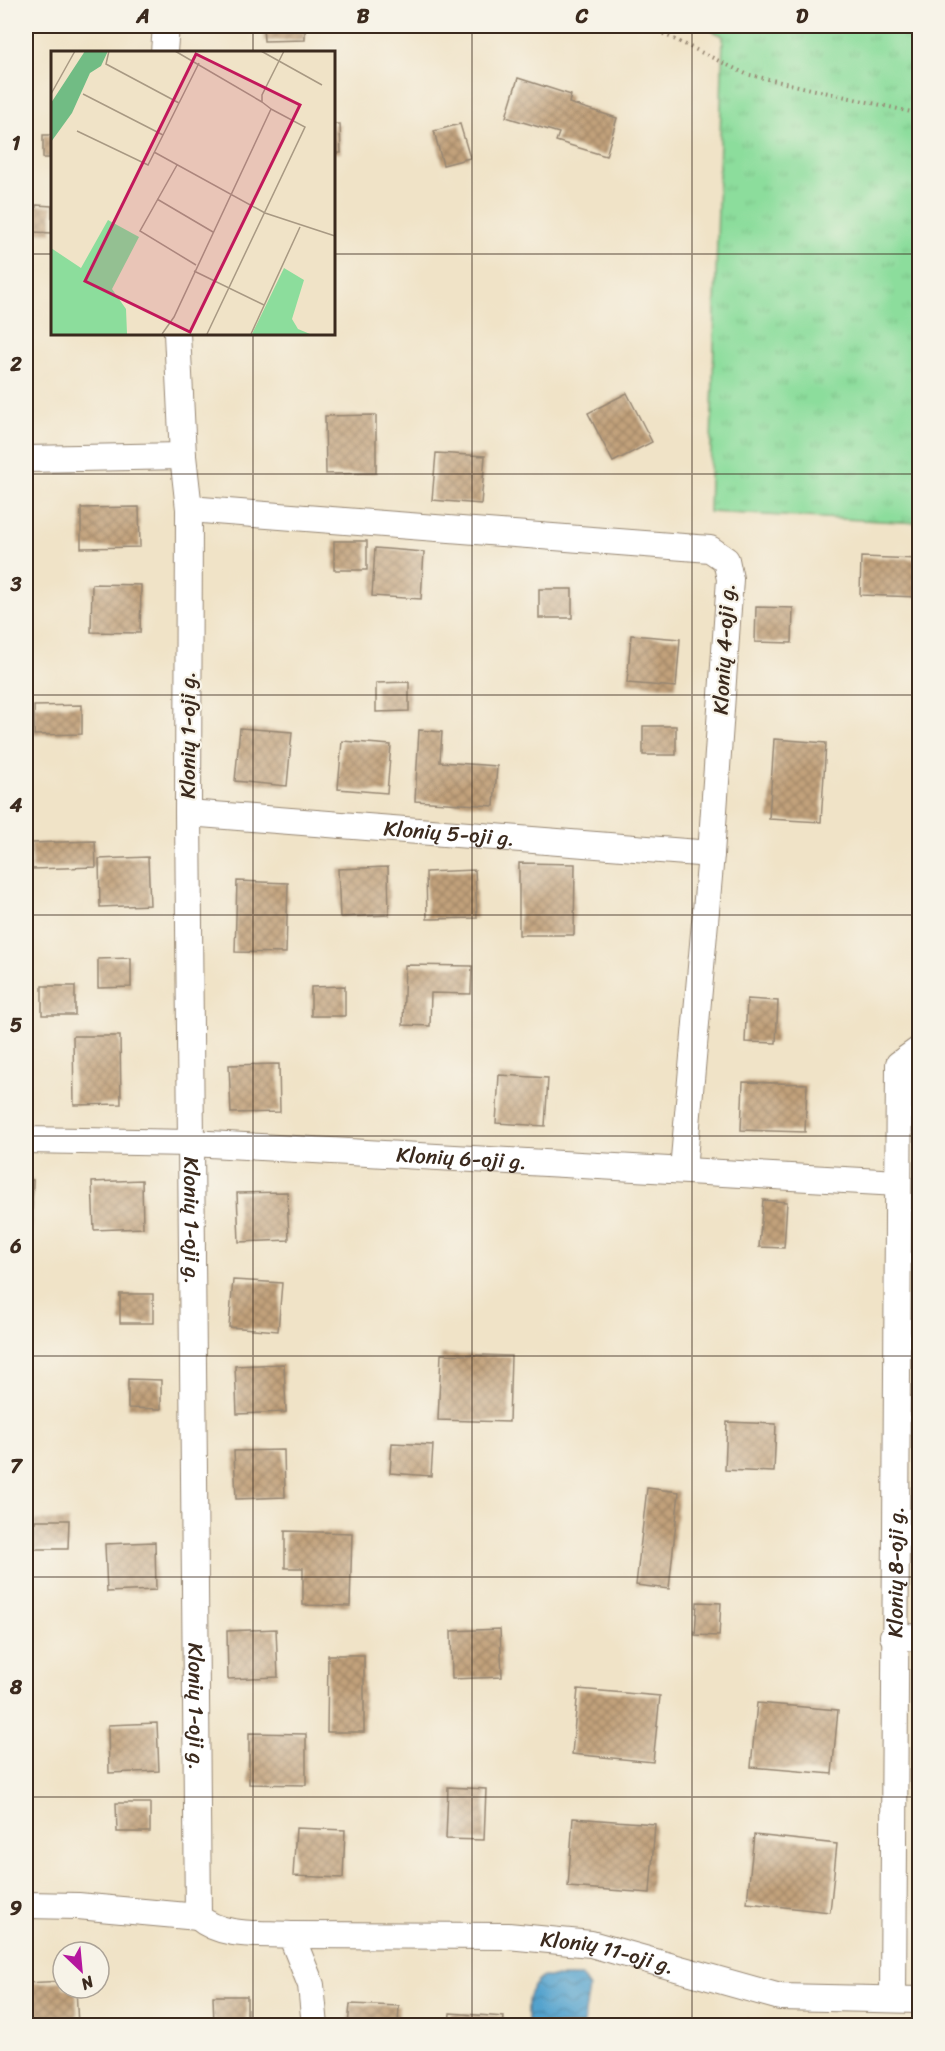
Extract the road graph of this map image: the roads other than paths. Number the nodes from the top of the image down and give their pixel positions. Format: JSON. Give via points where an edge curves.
{"nodes":[{"id":1,"x":166,"y":26,"type":"edge"},
{"id":2,"x":164,"y":51,"type":"edge"},
{"id":3,"x":177,"y":334,"type":"edge"},
{"id":4,"x":183,"y":456,"type":"junction"},
{"id":5,"x":26,"y":459,"type":"edge"},
{"id":6,"x":189,"y":509,"type":"junction"},
{"id":7,"x":188,"y":813,"type":"junction"},
{"id":8,"x":711,"y":854,"type":"junction"},
{"id":9,"x":920,"y":1049,"type":"edge"},
{"id":10,"x":26,"y":1140,"type":"edge"},
{"id":11,"x":190,"y":1143,"type":"junction"},
{"id":12,"x":683,"y":1170,"type":"junction"},
{"id":13,"x":898,"y":1183,"type":"junction"},
{"id":14,"x":908,"y":1337,"type":"edge"},
{"id":15,"x":893,"y":1636,"type":"junction"},
{"id":16,"x":920,"y":1638,"type":"edge"},
{"id":17,"x":26,"y":1905,"type":"edge"},
{"id":18,"x":198,"y":1917,"type":"junction"},
{"id":19,"x":291,"y":1935,"type":"junction"},
{"id":20,"x":893,"y":1998,"type":"junction"},
{"id":21,"x":920,"y":2000,"type":"edge"},
{"id":22,"x":315,"y":2025,"type":"edge"}],
"edges":[{"from":1,"to":2,"type":"street"},
{"from":3,"to":4,"type":"street","name":"Klonių 1-oji g."},
{"from":4,"to":5,"type":"street"},
{"from":4,"to":6,"type":"street","name":"Klonių 1-oji g."},
{"from":6,"to":7,"type":"street","name":"Klonių 1-oji g."},
{"from":6,"to":8,"type":"street","name":"Klonių 4-oji g.","via":[[710,549],[726,560],[730,579]]},
{"from":7,"to":8,"type":"street","name":"Klonių 5-oji g."},
{"from":7,"to":11,"type":"street","name":"Klonių 1-oji g."},
{"from":8,"to":12,"type":"street","name":"Klonių 4-oji g."},
{"from":9,"to":13,"type":"street","name":"Klonių 8-oji g.","via":[[899,1064]]},
{"from":10,"to":11,"type":"street","name":"Klonių 6-oji g."},
{"from":11,"to":12,"type":"street","name":"Klonių 6-oji g."},
{"from":11,"to":18,"type":"street","name":"Klonių 1-oji g."},
{"from":12,"to":13,"type":"street","name":"Klonių 6-oji g."},
{"from":13,"to":14,"type":"street","name":"Klonių 8-oji g."},
{"from":14,"to":15,"type":"street","name":"Klonių 8-oji g."},
{"from":15,"to":16,"type":"street"},
{"from":15,"to":20,"type":"street","name":"Klonių 8-oji g."},
{"from":17,"to":18,"type":"street"},
{"from":18,"to":19,"type":"street","via":[[208,1926],[228,1932]]},
{"from":19,"to":20,"type":"street","name":"Klonių 11-oji g.","via":[[508,1936],[555,1940],[591,1944],[780,1997]]},
{"from":19,"to":22,"type":"street","via":[[311,1985]]},
{"from":20,"to":21,"type":"street","name":"Klonių 11-oji g."}]}
